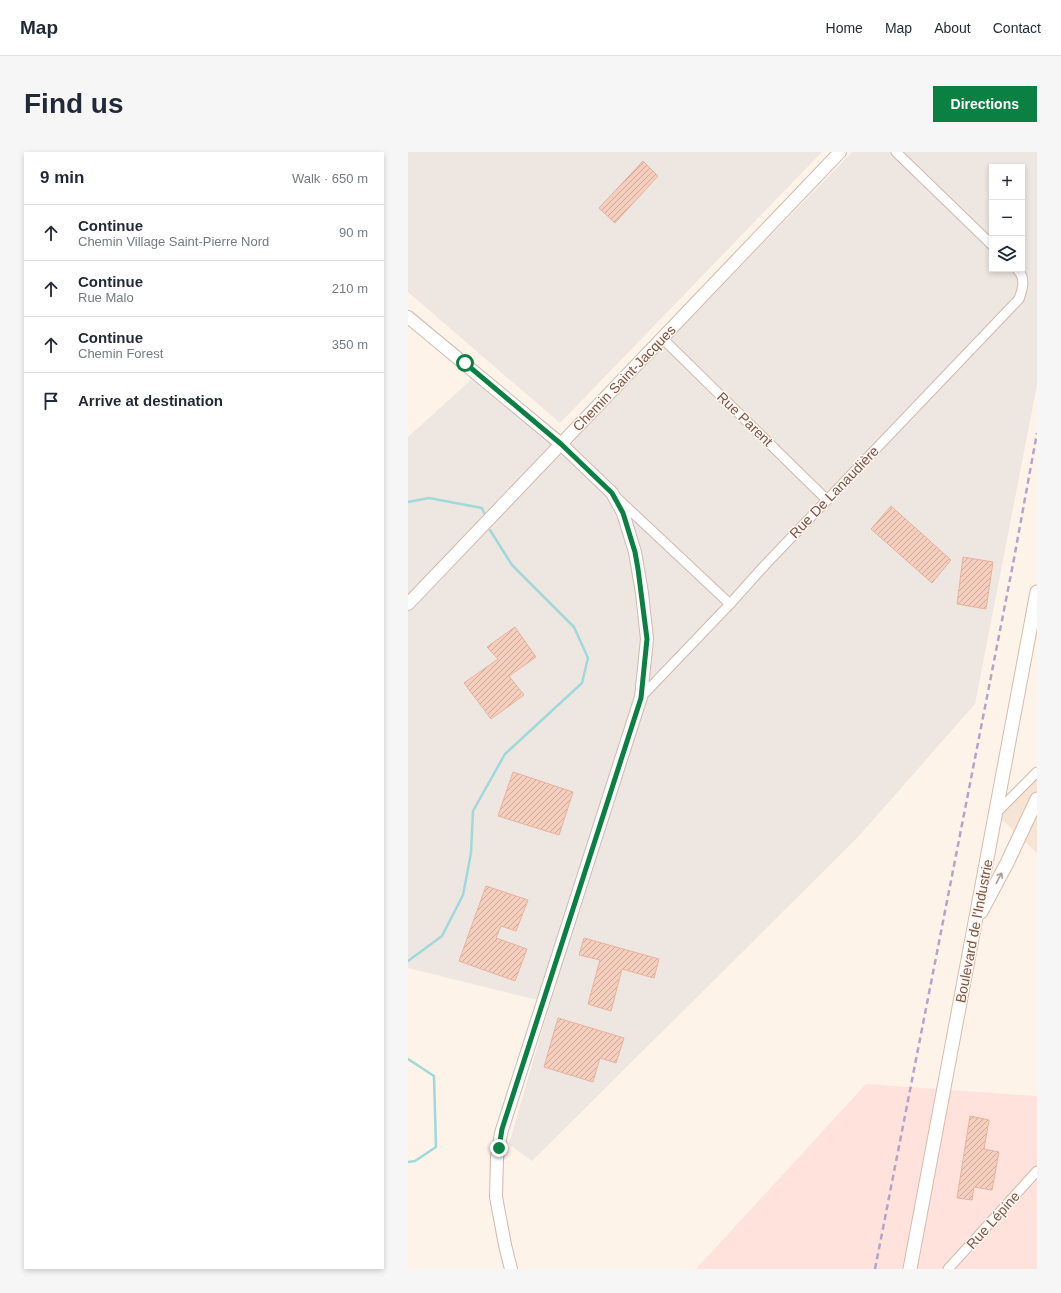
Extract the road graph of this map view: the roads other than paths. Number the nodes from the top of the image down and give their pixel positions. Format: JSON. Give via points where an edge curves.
{"nodes":[{"id":1,"x":840,"y":152,"type":"edge"},
{"id":2,"x":896,"y":152,"type":"edge"},
{"id":3,"x":989,"y":242,"type":"edge"},
{"id":4,"x":1020,"y":272,"type":"edge"},
{"id":5,"x":408,"y":317,"type":"edge"},
{"id":6,"x":662,"y":338,"type":"junction"},
{"id":7,"x":561,"y":444,"type":"junction"},
{"id":8,"x":612,"y":493,"type":"junction"},
{"id":9,"x":827,"y":500,"type":"junction"},
{"id":10,"x":1037,"y":592,"type":"edge"},
{"id":11,"x":408,"y":604,"type":"edge"},
{"id":12,"x":730,"y":604,"type":"junction"},
{"id":13,"x":641,"y":698,"type":"junction"},
{"id":14,"x":1037,"y":772,"type":"edge"},
{"id":15,"x":1037,"y":799,"type":"edge"},
{"id":16,"x":996,"y":813,"type":"junction"},
{"id":17,"x":975,"y":924,"type":"junction"},
{"id":18,"x":1037,"y":1171,"type":"edge"},
{"id":19,"x":511,"y":1269,"type":"edge"},
{"id":20,"x":910,"y":1269,"type":"edge"},
{"id":21,"x":948,"y":1269,"type":"edge"}],
"edges":[{"from":1,"to":6,"type":"street","name":"Chemin Saint-Jacques"},
{"from":2,"to":3,"type":"street"},
{"from":4,"to":9,"type":"street","name":"Rue De Lanaudière","via":[[1023,276],[1023,285],[1019,299]]},
{"from":5,"to":7,"type":"street"},
{"from":6,"to":7,"type":"street","name":"Chemin Saint-Jacques"},
{"from":6,"to":9,"type":"street","name":"Rue Parent"},
{"from":7,"to":8,"type":"street"},
{"from":7,"to":11,"type":"street","name":"Chemin Saint-Jacques"},
{"from":8,"to":12,"type":"street"},
{"from":8,"to":13,"type":"street","via":[[628,527],[642,593],[647,639]]},
{"from":9,"to":12,"type":"street","name":"Rue De Lanaudière"},
{"from":10,"to":16,"type":"main road","name":"Boulevard de l'Industrie"},
{"from":12,"to":13,"type":"street","name":"Rue De Lanaudière"},
{"from":13,"to":19,"type":"street","via":[[501,1133],[497,1158],[496,1197]]},
{"from":14,"to":16,"type":"street"},
{"from":17,"to":15,"type":"main road","one_way":true},
{"from":16,"to":17,"type":"main road","name":"Boulevard de l'Industrie"},
{"from":17,"to":20,"type":"main road","name":"Boulevard de l'Industrie"},
{"from":18,"to":21,"type":"street","name":"Rue Lépine"}]}
